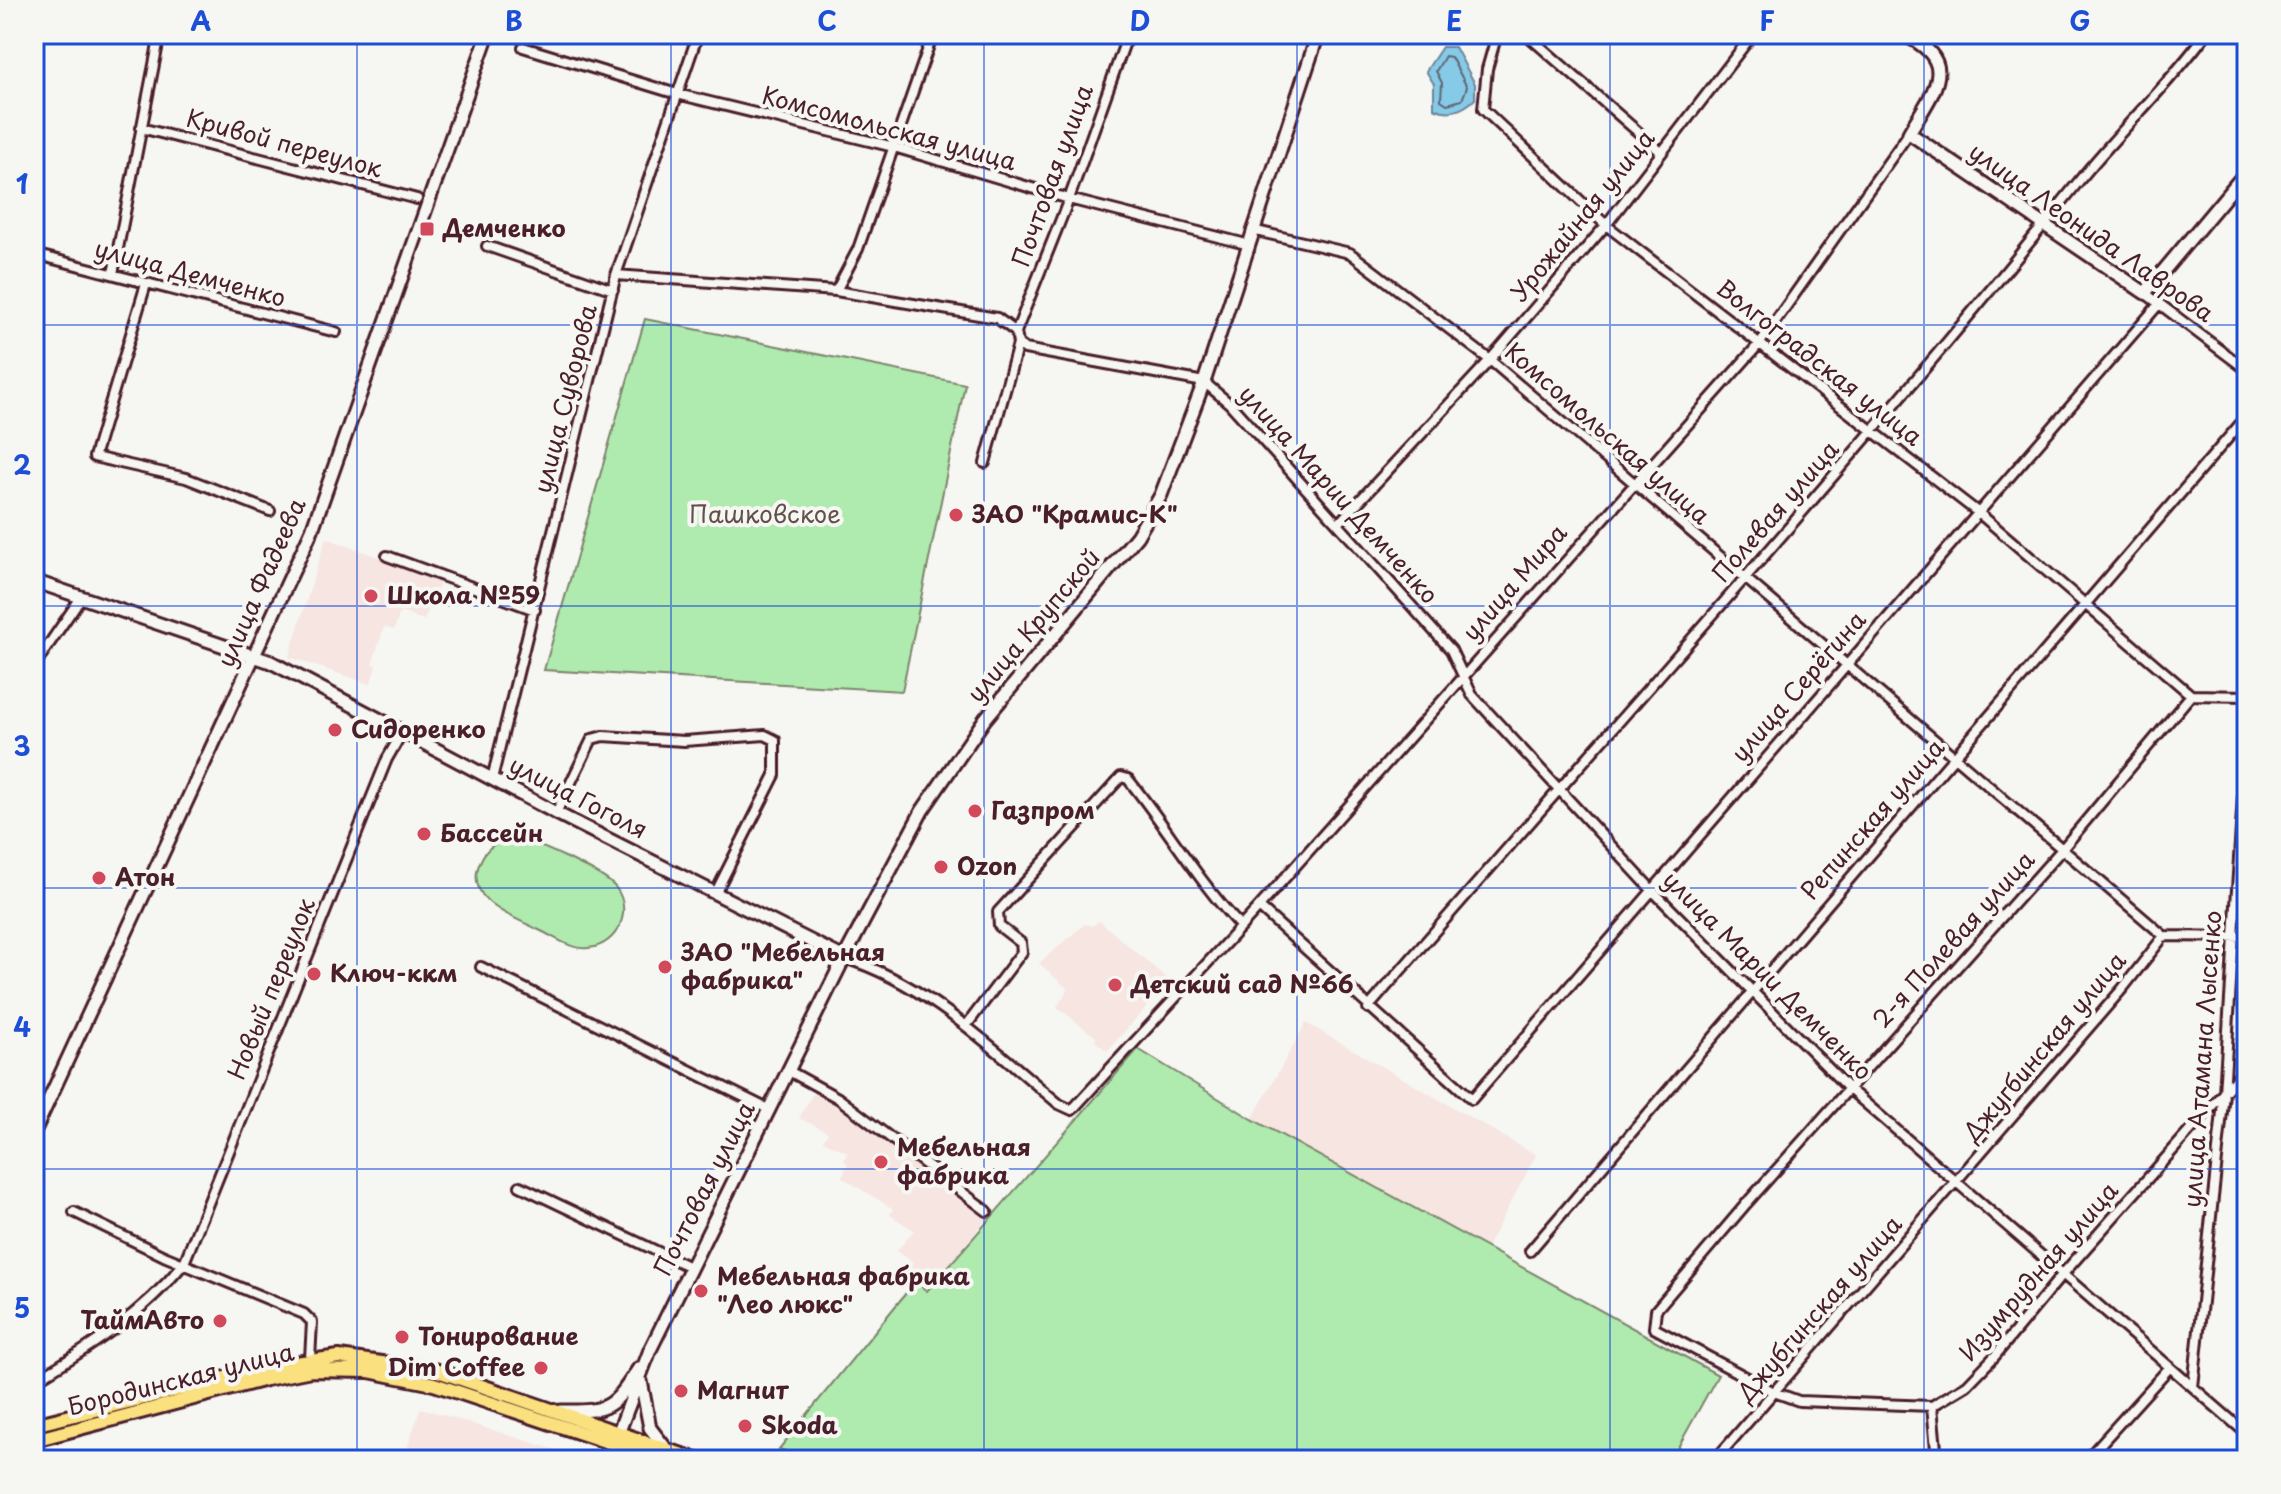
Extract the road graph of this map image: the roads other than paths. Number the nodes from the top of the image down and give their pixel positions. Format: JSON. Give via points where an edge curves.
{"nodes":[{"id":1,"x":160,"y":34,"type":"edge"},
{"id":2,"x":488,"y":34,"type":"edge"},
{"id":3,"x":698,"y":34,"type":"edge"},
{"id":4,"x":933,"y":34,"type":"edge"},
{"id":5,"x":1128,"y":34,"type":"edge"},
{"id":6,"x":1318,"y":34,"type":"edge"},
{"id":7,"x":1497,"y":34,"type":"edge"},
{"id":8,"x":1526,"y":34,"type":"edge"},
{"id":9,"x":1753,"y":34,"type":"edge"},
{"id":10,"x":1903,"y":34,"type":"edge"},
{"id":11,"x":2206,"y":34,"type":"edge"},
{"id":12,"x":523,"y":47,"type":"dead end"},
{"id":13,"x":677,"y":94,"type":"junction"},
{"id":14,"x":141,"y":128,"type":"junction"},
{"id":15,"x":1909,"y":133,"type":"junction"},
{"id":16,"x":894,"y":147,"type":"junction"},
{"id":17,"x":1661,"y":152,"type":"junction"},
{"id":18,"x":2247,"y":171,"type":"edge"},
{"id":19,"x":417,"y":199,"type":"dead end"},
{"id":20,"x":1069,"y":199,"type":"junction"},
{"id":21,"x":1606,"y":225,"type":"junction"},
{"id":22,"x":2043,"y":225,"type":"junction"},
{"id":23,"x":1252,"y":230,"type":"junction"},
{"id":24,"x":1246,"y":244,"type":"junction"},
{"id":25,"x":487,"y":246,"type":"dead end"},
{"id":26,"x":34,"y":254,"type":"edge"},
{"id":27,"x":113,"y":274,"type":"junction"},
{"id":28,"x":616,"y":275,"type":"junction"},
{"id":29,"x":146,"y":284,"type":"junction"},
{"id":30,"x":613,"y":290,"type":"junction"},
{"id":31,"x":836,"y":291,"type":"junction"},
{"id":32,"x":2145,"y":293,"type":"junction"},
{"id":33,"x":2159,"y":304,"type":"junction"},
{"id":34,"x":336,"y":332,"type":"dead end"},
{"id":35,"x":1016,"y":332,"type":"junction"},
{"id":36,"x":1760,"y":343,"type":"junction"},
{"id":37,"x":1018,"y":344,"type":"junction"},
{"id":38,"x":1490,"y":360,"type":"junction"},
{"id":39,"x":2247,"y":370,"type":"edge"},
{"id":40,"x":1204,"y":382,"type":"junction"},
{"id":41,"x":2247,"y":416,"type":"edge"},
{"id":42,"x":1874,"y":429,"type":"junction"},
{"id":43,"x":985,"y":463,"type":"dead end"},
{"id":44,"x":1632,"y":483,"type":"junction"},
{"id":45,"x":270,"y":511,"type":"dead end"},
{"id":46,"x":1980,"y":514,"type":"junction"},
{"id":47,"x":1339,"y":523,"type":"junction"},
{"id":48,"x":387,"y":556,"type":"dead end"},
{"id":49,"x":1746,"y":578,"type":"junction"},
{"id":50,"x":34,"y":581,"type":"edge"},
{"id":51,"x":82,"y":596,"type":"junction"},
{"id":52,"x":2084,"y":606,"type":"junction"},
{"id":53,"x":535,"y":610,"type":"junction"},
{"id":54,"x":254,"y":655,"type":"junction"},
{"id":55,"x":1848,"y":664,"type":"junction"},
{"id":56,"x":34,"y":666,"type":"edge"},
{"id":57,"x":1463,"y":675,"type":"junction"},
{"id":58,"x":2191,"y":695,"type":"junction"},
{"id":59,"x":2247,"y":696,"type":"edge"},
{"id":60,"x":403,"y":731,"type":"junction"},
{"id":61,"x":2247,"y":733,"type":"edge"},
{"id":62,"x":1955,"y":754,"type":"junction"},
{"id":63,"x":492,"y":779,"type":"junction"},
{"id":64,"x":1559,"y":788,"type":"junction"},
{"id":65,"x":556,"y":813,"type":"junction"},
{"id":66,"x":2064,"y":847,"type":"junction"},
{"id":67,"x":1652,"y":890,"type":"junction"},
{"id":68,"x":716,"y":892,"type":"junction"},
{"id":69,"x":1259,"y":907,"type":"junction"},
{"id":70,"x":1241,"y":927,"type":"junction"},
{"id":71,"x":2164,"y":936,"type":"junction"},
{"id":72,"x":2231,"y":936,"type":"junction"},
{"id":73,"x":2247,"y":937,"type":"edge"},
{"id":74,"x":844,"y":958,"type":"junction"},
{"id":75,"x":481,"y":967,"type":"dead end"},
{"id":76,"x":1752,"y":990,"type":"junction"},
{"id":77,"x":1368,"y":1008,"type":"junction"},
{"id":78,"x":966,"y":1026,"type":"junction"},
{"id":79,"x":789,"y":1071,"type":"junction"},
{"id":80,"x":2243,"y":1071,"type":"dead end"},
{"id":81,"x":1848,"y":1088,"type":"junction"},
{"id":82,"x":2224,"y":1093,"type":"junction"},
{"id":83,"x":770,"y":1110,"type":"junction"},
{"id":84,"x":1072,"y":1110,"type":"joint"},
{"id":85,"x":34,"y":1132,"type":"edge"},
{"id":86,"x":1955,"y":1183,"type":"junction"},
{"id":87,"x":520,"y":1186,"type":"dead end"},
{"id":88,"x":987,"y":1211,"type":"dead end"},
{"id":89,"x":74,"y":1212,"type":"dead end"},
{"id":90,"x":1530,"y":1251,"type":"dead end"},
{"id":91,"x":184,"y":1263,"type":"junction"},
{"id":92,"x":690,"y":1267,"type":"junction"},
{"id":93,"x":2062,"y":1275,"type":"junction"},
{"id":94,"x":650,"y":1350,"type":"junction"},
{"id":95,"x":310,"y":1359,"type":"junction"},
{"id":96,"x":2170,"y":1367,"type":"junction"},
{"id":97,"x":641,"y":1376,"type":"junction"},
{"id":98,"x":34,"y":1381,"type":"edge"},
{"id":99,"x":2193,"y":1387,"type":"junction"},
{"id":100,"x":1774,"y":1392,"type":"junction"},
{"id":101,"x":1932,"y":1406,"type":"junction"},
{"id":102,"x":561,"y":1411,"type":"junction"},
{"id":103,"x":34,"y":1425,"type":"edge"},
{"id":104,"x":2247,"y":1434,"type":"edge"},
{"id":105,"x":617,"y":1437,"type":"junction"},
{"id":106,"x":34,"y":1440,"type":"edge"},
{"id":107,"x":643,"y":1452,"type":"edge"},
{"id":108,"x":664,"y":1455,"type":"edge"},
{"id":109,"x":697,"y":1460,"type":"edge"},
{"id":110,"x":1715,"y":1460,"type":"edge"},
{"id":111,"x":1937,"y":1460,"type":"edge"},
{"id":112,"x":2086,"y":1460,"type":"edge"}],
"edges":[{"from":1,"to":14,"type":"street"},
{"from":2,"to":54,"type":"street","name":"улица Фадеева","via":[[312,530]]},
{"from":3,"to":13,"type":"street","name":"улица Суворова"},
{"from":4,"to":16,"type":"street"},
{"from":5,"to":20,"type":"street","name":"Почтовая улица"},
{"from":6,"to":23,"type":"street","name":"улица Крупской"},
{"from":7,"to":21,"type":"street","name":"Волгоградская улица","via":[[1483,109]]},
{"from":8,"to":17,"type":"street"},
{"from":9,"to":17,"type":"street","name":"Урожайная улица"},
{"from":10,"to":15,"type":"street","name":"улица Мира","via":[[1933,54],[1940,67],[1937,84]]},
{"from":11,"to":22,"type":"street","name":"Полевая улица"},
{"from":12,"to":13,"type":"street","name":"Комсомольская улица"},
{"from":13,"to":16,"type":"street","name":"Комсомольская улица"},
{"from":13,"to":28,"type":"street","name":"улица Суворова"},
{"from":14,"to":19,"type":"street","name":"Кривой переулок"},
{"from":14,"to":27,"type":"street"},
{"from":15,"to":22,"type":"street","name":"улица Леонида Лаврова"},
{"from":15,"to":36,"type":"street","name":"улица Мира"},
{"from":16,"to":20,"type":"street","name":"Комсомольская улица"},
{"from":16,"to":31,"type":"street","via":[[858,249]]},
{"from":17,"to":21,"type":"street","name":"Урожайная улица"},
{"from":18,"to":32,"type":"street"},
{"from":20,"to":24,"type":"street","name":"Комсомольская улица"},
{"from":20,"to":35,"type":"street","name":"Почтовая улица"},
{"from":21,"to":36,"type":"street","name":"Волгоградская улица"},
{"from":21,"to":38,"type":"street","name":"Урожайная улица"},
{"from":22,"to":32,"type":"street","name":"улица Леонида Лаврова"},
{"from":22,"to":42,"type":"street","name":"Полевая улица"},
{"from":23,"to":24,"type":"street","name":"улица Крупской"},
{"from":23,"to":38,"type":"street","name":"Комсомольская улица","via":[[1357,257]]},
{"from":24,"to":40,"type":"street","name":"улица Крупской"},
{"from":25,"to":30,"type":"street"},
{"from":26,"to":27,"type":"street","name":"улица Демченко"},
{"from":27,"to":29,"type":"street","name":"улица Демченко"},
{"from":28,"to":30,"type":"street","name":"улица Суворова"},
{"from":28,"to":31,"type":"street"},
{"from":29,"to":34,"type":"street","name":"улица Демченко"},
{"from":29,"to":45,"type":"street","via":[[94,457],[186,478]]},
{"from":30,"to":53,"type":"street","name":"улица Суворова"},
{"from":31,"to":35,"type":"street","via":[[997,318]]},
{"from":32,"to":33,"type":"street","name":"улица Леонида Лаврова"},
{"from":33,"to":39,"type":"street","name":"улица Леонида Лаврова"},
{"from":33,"to":46,"type":"street","name":"улица Серёгина"},
{"from":35,"to":37,"type":"street"},
{"from":36,"to":42,"type":"street","name":"Волгоградская улица"},
{"from":36,"to":44,"type":"street","name":"улица Мира"},
{"from":37,"to":40,"type":"street","name":"улица Марии Демченко"},
{"from":37,"to":43,"type":"street"},
{"from":38,"to":44,"type":"street","name":"Комсомольская улица"},
{"from":38,"to":47,"type":"street","name":"Урожайная улица"},
{"from":40,"to":47,"type":"street","name":"улица Марии Демченко"},
{"from":40,"to":74,"type":"street","name":"улица Крупской","via":[[1161,495],[1137,536],[985,719],[936,787]]},
{"from":41,"to":52,"type":"street","name":"Репинская улица"},
{"from":42,"to":46,"type":"street","name":"Волгоградская улица"},
{"from":42,"to":49,"type":"street","name":"Полевая улица"},
{"from":44,"to":49,"type":"street","name":"Комсомольская улица"},
{"from":44,"to":57,"type":"street","name":"улица Мира"},
{"from":46,"to":52,"type":"street","name":"Волгоградская улица"},
{"from":46,"to":55,"type":"street","name":"улица Серёгина"},
{"from":47,"to":57,"type":"street","name":"улица Марии Демченко","via":[[1451,650]]},
{"from":48,"to":53,"type":"street"},
{"from":49,"to":55,"type":"street","name":"Комсомольская улица"},
{"from":49,"to":64,"type":"street","name":"Полевая улица"},
{"from":50,"to":51,"type":"street","name":"улица Гоголя"},
{"from":51,"to":54,"type":"street","name":"улица Гоголя"},
{"from":51,"to":56,"type":"street"},
{"from":52,"to":58,"type":"street","name":"Волгоградская улица"},
{"from":52,"to":62,"type":"street","name":"Репинская улица"},
{"from":53,"to":63,"type":"street","name":"улица Суворова"},
{"from":54,"to":60,"type":"street","name":"улица Гоголя"},
{"from":54,"to":85,"type":"street","name":"улица Фадеева"},
{"from":55,"to":62,"type":"street","name":"Комсомольская улица"},
{"from":55,"to":67,"type":"street","name":"улица Серёгина"},
{"from":57,"to":64,"type":"street","name":"улица Марии Демченко","via":[[1472,695]]},
{"from":57,"to":69,"type":"street","name":"улица Мира"},
{"from":58,"to":59,"type":"street"},
{"from":58,"to":66,"type":"street","name":"2-я Полевая улица"},
{"from":60,"to":63,"type":"street","name":"улица Гоголя"},
{"from":60,"to":91,"type":"street","name":"Новый переулок","via":[[387,759]]},
{"from":61,"to":72,"type":"street","name":"улица Атамана Лысенко"},
{"from":62,"to":66,"type":"street","name":"Комсомольская улица"},
{"from":62,"to":76,"type":"street","name":"Репинская улица"},
{"from":63,"to":65,"type":"street","name":"улица Гоголя"},
{"from":64,"to":67,"type":"street","name":"улица Марии Демченко"},
{"from":64,"to":77,"type":"street","name":"Полевая улица"},
{"from":65,"to":68,"type":"street","name":"улица Гоголя"},
{"from":65,"to":68,"type":"street","via":[[592,739],[684,741],[765,735],[775,740],[775,775]]},
{"from":66,"to":71,"type":"street","name":"Комсомольская улица"},
{"from":66,"to":81,"type":"street","name":"2-я Полевая улица"},
{"from":67,"to":76,"type":"street","name":"улица Марии Демченко"},
{"from":67,"to":77,"type":"street","name":"улица Серёгина","via":[[1472,1099]]},
{"from":68,"to":74,"type":"street","name":"улица Гоголя"},
{"from":69,"to":70,"type":"street","name":"улица Мира"},
{"from":69,"to":77,"type":"street"},
{"from":70,"to":78,"type":"street","via":[[1128,779],[1114,781],[998,912],[999,926],[1021,943],[1022,952]]},
{"from":70,"to":84,"type":"street","name":"улица Мира"},
{"from":71,"to":72,"type":"street"},
{"from":71,"to":86,"type":"street","name":"Джугбинская улица"},
{"from":72,"to":73,"type":"street"},
{"from":72,"to":82,"type":"street","name":"улица Атамана Лысенко"},
{"from":74,"to":78,"type":"street","name":"улица Гоголя","via":[[897,979]]},
{"from":74,"to":79,"type":"street","name":"Почтовая улица"},
{"from":75,"to":83,"type":"street"},
{"from":76,"to":81,"type":"street","name":"улица Марии Демченко"},
{"from":76,"to":90,"type":"street","name":"Репинская улица"},
{"from":78,"to":84,"type":"street","name":"улица Гоголя"},
{"from":79,"to":83,"type":"street","name":"Почтовая улица"},
{"from":79,"to":88,"type":"street","via":[[838,1098]]},
{"from":80,"to":82,"type":"street","name":"Изумрудная улица"},
{"from":81,"to":86,"type":"street","name":"улица Марии Демченко"},
{"from":81,"to":100,"type":"street","name":"2-я Полевая улица","via":[[1656,1310],[1654,1328]]},
{"from":82,"to":93,"type":"street","name":"Изумрудная улица"},
{"from":82,"to":99,"type":"street","name":"улица Атамана Лысенко"},
{"from":83,"to":92,"type":"street","name":"Почтовая улица"},
{"from":86,"to":93,"type":"street","name":"улица Марии Демченко"},
{"from":86,"to":100,"type":"street","name":"Джубгинская улица"},
{"from":87,"to":92,"type":"street"},
{"from":89,"to":91,"type":"street","name":"Бородинская улица"},
{"from":91,"to":95,"type":"street","name":"Бородинская улица","via":[[304,1314],[312,1322]]},
{"from":91,"to":98,"type":"street","name":"Новый переулок","via":[[148,1304],[91,1348]]},
{"from":92,"to":94,"type":"street","name":"Почтовая улица"},
{"from":93,"to":96,"type":"street","name":"улица Марии Демченко"},
{"from":93,"to":101,"type":"street","name":"Изумрудная улица","via":[[1967,1385]]},
{"from":94,"to":97,"type":"street","name":"Почтовая улица"},
{"from":94,"to":102,"type":"street","via":[[615,1404],[598,1412]]},
{"from":95,"to":102,"type":"main road","name":"Бородинская улица","via":[[362,1358],[438,1371]]},
{"from":95,"to":103,"type":"main road","name":"Бородинская улица"},
{"from":96,"to":99,"type":"street","name":"улица Марии Демченко"},
{"from":96,"to":112,"type":"street"},
{"from":97,"to":105,"type":"street","name":"Почтовая улица"},
{"from":97,"to":108,"type":"street","via":[[650,1428]]},
{"from":99,"to":104,"type":"street","name":"улица Марии Демченко"},
{"from":100,"to":101,"type":"street","via":[[1799,1401]]},
{"from":100,"to":110,"type":"street","name":"Джубгинская улица"},
{"from":101,"to":111,"type":"street"},
{"from":102,"to":105,"type":"main road","name":"Бородинская улица"},
{"from":105,"to":106,"type":"main road","name":"Бородинская улица","via":[[414,1379],[369,1371],[311,1370]]},
{"from":105,"to":107,"type":"main road","name":"Бородинская улица"},
{"from":107,"to":108,"type":"main road","name":"Бородинская улица"},
{"from":108,"to":109,"type":"main road","name":"Бородинская улица"}]}
